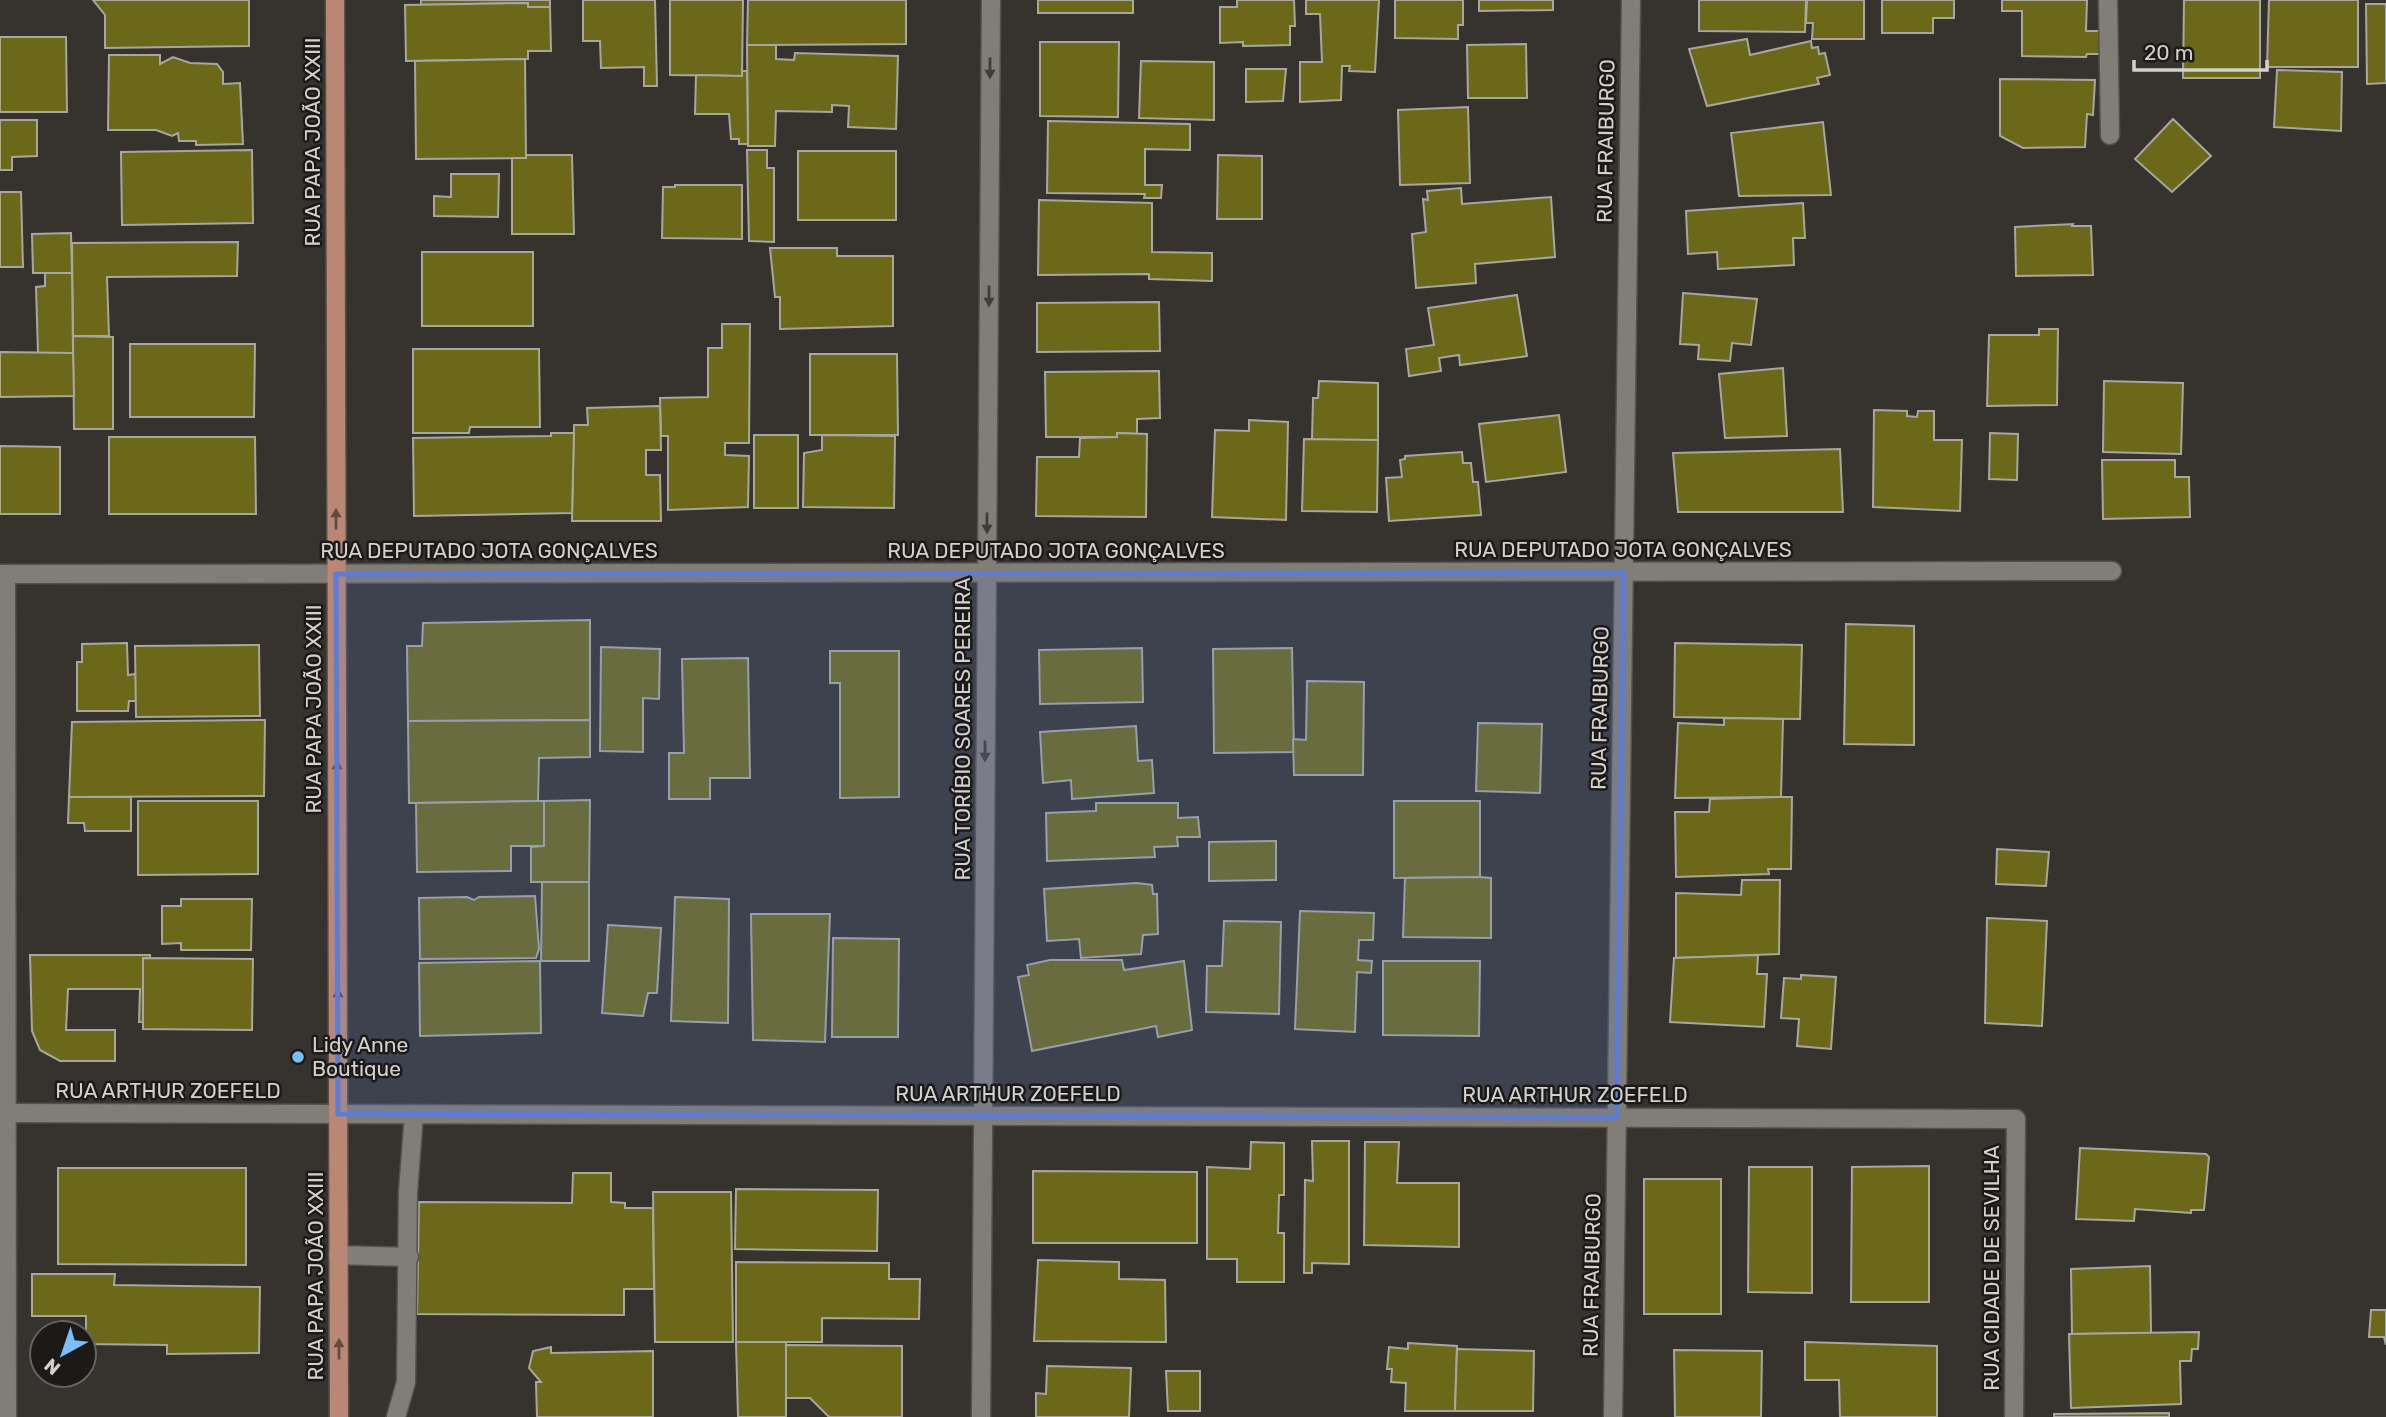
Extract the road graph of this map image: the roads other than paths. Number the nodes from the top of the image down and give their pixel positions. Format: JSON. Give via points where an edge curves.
{"nodes":[{"id":1,"x":335,"y":0,"type":"edge"},
{"id":2,"x":990,"y":0,"type":"edge"},
{"id":3,"x":1631,"y":0,"type":"edge"},
{"id":4,"x":2108,"y":0,"type":"edge"},
{"id":5,"x":2110,"y":135,"type":"dead end"},
{"id":6,"x":2112,"y":571,"type":"dead end"},
{"id":7,"x":987,"y":573,"type":"junction"},
{"id":8,"x":1624,"y":573,"type":"junction"},
{"id":9,"x":3,"y":574,"type":"edge"},
{"id":10,"x":336,"y":574,"type":"junction"},
{"id":11,"x":3,"y":1113,"type":"edge"},
{"id":12,"x":338,"y":1114,"type":"junction"},
{"id":13,"x":414,"y":1114,"type":"junction"},
{"id":14,"x":983,"y":1116,"type":"junction"},
{"id":15,"x":1617,"y":1118,"type":"junction"},
{"id":16,"x":2016,"y":1119,"type":"joint"},
{"id":17,"x":338,"y":1255,"type":"junction"},
{"id":18,"x":409,"y":1257,"type":"junction"},
{"id":19,"x":7,"y":1417,"type":"edge"},
{"id":20,"x":339,"y":1417,"type":"edge"},
{"id":21,"x":396,"y":1417,"type":"edge"},
{"id":22,"x":981,"y":1417,"type":"edge"},
{"id":23,"x":1613,"y":1417,"type":"edge"},
{"id":24,"x":2014,"y":1417,"type":"edge"}],
"edges":[{"from":10,"to":1,"type":"main road","name":"RUA PAPA JOÃO XXIII","one_way":true},
{"from":2,"to":7,"type":"street","name":"RUA TORÍBIO SOARES PEREIRA","one_way":true},
{"from":3,"to":8,"type":"street","name":"RUA FRAIBURGO"},
{"from":4,"to":5,"type":"street"},
{"from":6,"to":8,"type":"street","name":"RUA DEPUTADO JOTA GONÇALVES"},
{"from":7,"to":8,"type":"street","name":"RUA DEPUTADO JOTA GONÇALVES"},
{"from":7,"to":10,"type":"street","name":"RUA DEPUTADO JOTA GONÇALVES"},
{"from":7,"to":14,"type":"street","name":"RUA TORÍBIO SOARES PEREIRA","one_way":true},
{"from":8,"to":15,"type":"street","name":"RUA FRAIBURGO"},
{"from":9,"to":10,"type":"street","name":"RUA DEPUTADO JOTA GONÇALVES"},
{"from":9,"to":11,"type":"street"},
{"from":12,"to":10,"type":"main road","name":"RUA PAPA JOÃO XXIII","one_way":true},
{"from":11,"to":12,"type":"street","name":"RUA ARTHUR ZOEFELD"},
{"from":11,"to":19,"type":"street"},
{"from":12,"to":13,"type":"street","name":"RUA ARTHUR ZOEFELD"},
{"from":12,"to":17,"type":"main road","name":"RUA PAPA JOÃO XXIII"},
{"from":13,"to":14,"type":"street","name":"RUA ARTHUR ZOEFELD"},
{"from":13,"to":18,"type":"street"},
{"from":14,"to":15,"type":"street","name":"RUA ARTHUR ZOEFELD"},
{"from":14,"to":22,"type":"street","name":"RUA TORÍBIO SOARES PEREIRA"},
{"from":15,"to":16,"type":"street","name":"RUA ARTHUR ZOEFELD"},
{"from":15,"to":23,"type":"street","name":"RUA FRAIBURGO"},
{"from":16,"to":24,"type":"street","name":"RUA CIDADE DE SEVILHA"},
{"from":17,"to":18,"type":"street"},
{"from":20,"to":17,"type":"main road","name":"RUA PAPA JOÃO XXIII","one_way":true},
{"from":18,"to":21,"type":"street","via":[[406,1382]]}]}
